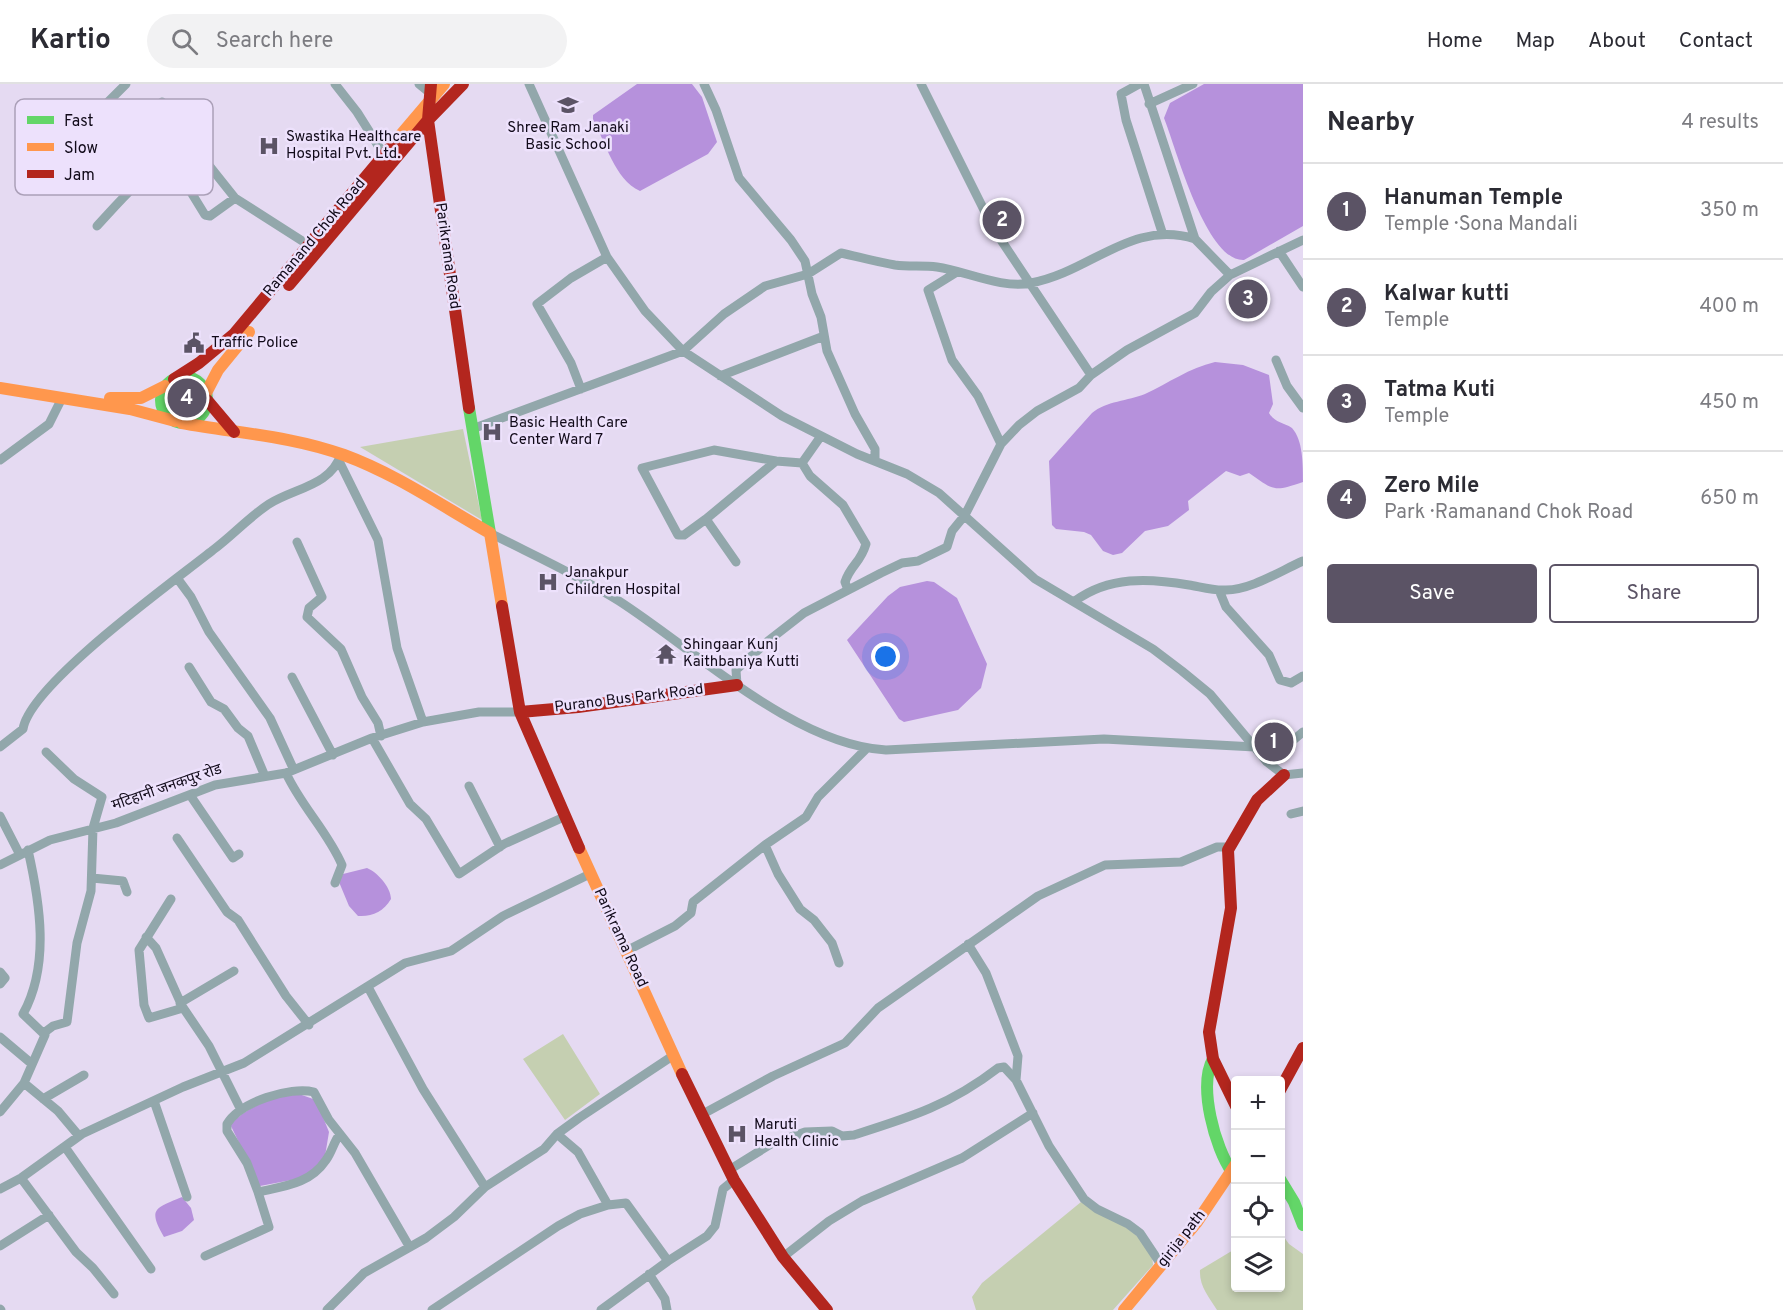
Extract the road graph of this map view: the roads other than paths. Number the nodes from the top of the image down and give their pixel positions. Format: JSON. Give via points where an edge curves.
{"nodes":[{"id":1,"x":126,"y":84,"type":"edge"},
{"id":2,"x":335,"y":84,"type":"edge"},
{"id":3,"x":418,"y":84,"type":"edge"},
{"id":4,"x":444,"y":84,"type":"edge"},
{"id":5,"x":463,"y":84,"type":"edge"},
{"id":6,"x":528,"y":84,"type":"edge"},
{"id":7,"x":704,"y":84,"type":"edge"},
{"id":8,"x":921,"y":84,"type":"edge"},
{"id":9,"x":1139,"y":84,"type":"edge"},
{"id":10,"x":1144,"y":84,"type":"edge"},
{"id":11,"x":1193,"y":84,"type":"edge"},
{"id":12,"x":431,"y":91,"type":"edge"},
{"id":13,"x":111,"y":99,"type":"edge"},
{"id":14,"x":1149,"y":104,"type":"junction"},
{"id":15,"x":428,"y":120,"type":"junction"},
{"id":16,"x":384,"y":155,"type":"junction"},
{"id":17,"x":213,"y":170,"type":"edge"},
{"id":18,"x":129,"y":195,"type":"edge"},
{"id":19,"x":191,"y":195,"type":"edge"},
{"id":20,"x":235,"y":198,"type":"junction"},
{"id":21,"x":97,"y":226,"type":"dead end"},
{"id":22,"x":1162,"y":232,"type":"junction"},
{"id":23,"x":1195,"y":239,"type":"junction"},
{"id":24,"x":1303,"y":240,"type":"edge"},
{"id":25,"x":307,"y":244,"type":"junction"},
{"id":26,"x":1279,"y":251,"type":"junction"},
{"id":27,"x":607,"y":257,"type":"junction"},
{"id":28,"x":957,"y":272,"type":"junction"},
{"id":29,"x":808,"y":274,"type":"junction"},
{"id":30,"x":1230,"y":275,"type":"junction"},
{"id":31,"x":1030,"y":284,"type":"junction"},
{"id":32,"x":1303,"y":287,"type":"edge"},
{"id":33,"x":824,"y":336,"type":"junction"},
{"id":34,"x":683,"y":351,"type":"junction"},
{"id":35,"x":1276,"y":360,"type":"dead end"},
{"id":36,"x":1091,"y":375,"type":"junction"},
{"id":37,"x":720,"y":376,"type":"junction"},
{"id":38,"x":0,"y":377,"type":"edge"},
{"id":39,"x":169,"y":383,"type":"junction"},
{"id":40,"x":581,"y":389,"type":"junction"},
{"id":41,"x":3,"y":392,"type":"edge"},
{"id":42,"x":206,"y":396,"type":"junction"},
{"id":43,"x":61,"y":400,"type":"junction"},
{"id":44,"x":1303,"y":408,"type":"edge"},
{"id":45,"x":179,"y":422,"type":"junction"},
{"id":46,"x":471,"y":429,"type":"junction"},
{"id":47,"x":234,"y":432,"type":"junction"},
{"id":48,"x":821,"y":436,"type":"junction"},
{"id":49,"x":1001,"y":444,"type":"junction"},
{"id":50,"x":340,"y":457,"type":"junction"},
{"id":51,"x":0,"y":460,"type":"edge"},
{"id":52,"x":776,"y":461,"type":"junction"},
{"id":53,"x":875,"y":461,"type":"junction"},
{"id":54,"x":802,"y":463,"type":"junction"},
{"id":55,"x":965,"y":514,"type":"junction"},
{"id":56,"x":706,"y":519,"type":"junction"},
{"id":57,"x":490,"y":533,"type":"junction"},
{"id":58,"x":297,"y":543,"type":"dead end"},
{"id":59,"x":1303,"y":561,"type":"edge"},
{"id":60,"x":736,"y":562,"type":"dead end"},
{"id":61,"x":177,"y":578,"type":"junction"},
{"id":62,"x":848,"y":590,"type":"junction"},
{"id":63,"x":1219,"y":590,"type":"junction"},
{"id":64,"x":1075,"y":601,"type":"junction"},
{"id":65,"x":189,"y":667,"type":"dead end"},
{"id":66,"x":1303,"y":676,"type":"edge"},
{"id":67,"x":292,"y":677,"type":"dead end"},
{"id":68,"x":737,"y":685,"type":"junction"},
{"id":69,"x":520,"y":712,"type":"junction"},
{"id":70,"x":423,"y":722,"type":"junction"},
{"id":71,"x":1303,"y":732,"type":"edge"},
{"id":72,"x":377,"y":737,"type":"junction"},
{"id":73,"x":0,"y":747,"type":"edge"},
{"id":74,"x":1255,"y":747,"type":"junction"},
{"id":75,"x":866,"y":748,"type":"junction"},
{"id":76,"x":46,"y":752,"type":"dead end"},
{"id":77,"x":333,"y":755,"type":"junction"},
{"id":78,"x":1267,"y":762,"type":"junction"},
{"id":79,"x":290,"y":770,"type":"junction"},
{"id":80,"x":1303,"y":773,"type":"edge"},
{"id":81,"x":264,"y":774,"type":"junction"},
{"id":82,"x":1284,"y":775,"type":"junction"},
{"id":83,"x":470,"y":786,"type":"dead end"},
{"id":84,"x":190,"y":795,"type":"junction"},
{"id":85,"x":1303,"y":811,"type":"edge"},
{"id":86,"x":1291,"y":814,"type":"dead end"},
{"id":87,"x":0,"y":816,"type":"edge"},
{"id":88,"x":564,"y":817,"type":"junction"},
{"id":89,"x":93,"y":828,"type":"junction"},
{"id":90,"x":177,"y":838,"type":"dead end"},
{"id":91,"x":765,"y":845,"type":"junction"},
{"id":92,"x":500,"y":847,"type":"junction"},
{"id":93,"x":1230,"y":847,"type":"junction"},
{"id":94,"x":24,"y":853,"type":"junction"},
{"id":95,"x":239,"y":854,"type":"dead end"},
{"id":96,"x":0,"y":865,"type":"edge"},
{"id":97,"x":590,"y":874,"type":"junction"},
{"id":98,"x":92,"y":878,"type":"junction"},
{"id":99,"x":335,"y":883,"type":"dead end"},
{"id":100,"x":127,"y":892,"type":"dead end"},
{"id":101,"x":171,"y":899,"type":"dead end"},
{"id":102,"x":146,"y":937,"type":"junction"},
{"id":103,"x":969,"y":944,"type":"junction"},
{"id":104,"x":626,"y":951,"type":"junction"},
{"id":105,"x":839,"y":963,"type":"dead end"},
{"id":106,"x":234,"y":971,"type":"dead end"},
{"id":107,"x":0,"y":972,"type":"edge"},
{"id":108,"x":0,"y":984,"type":"edge"},
{"id":109,"x":368,"y":987,"type":"junction"},
{"id":110,"x":182,"y":1006,"type":"junction"},
{"id":111,"x":309,"y":1024,"type":"junction"},
{"id":112,"x":45,"y":1032,"type":"junction"},
{"id":113,"x":0,"y":1037,"type":"edge"},
{"id":114,"x":1303,"y":1048,"type":"edge"},
{"id":115,"x":674,"y":1055,"type":"junction"},
{"id":116,"x":1212,"y":1059,"type":"junction"},
{"id":117,"x":32,"y":1064,"type":"junction"},
{"id":118,"x":222,"y":1072,"type":"junction"},
{"id":119,"x":84,"y":1075,"type":"dead end"},
{"id":120,"x":1016,"y":1080,"type":"junction"},
{"id":121,"x":1285,"y":1082,"type":"edge"},
{"id":122,"x":24,"y":1083,"type":"junction"},
{"id":123,"x":1231,"y":1096,"type":"edge"},
{"id":124,"x":43,"y":1099,"type":"junction"},
{"id":125,"x":154,"y":1101,"type":"junction"},
{"id":126,"x":241,"y":1110,"type":"junction"},
{"id":127,"x":0,"y":1111,"type":"edge"},
{"id":128,"x":1033,"y":1113,"type":"junction"},
{"id":129,"x":701,"y":1115,"type":"junction"},
{"id":130,"x":340,"y":1134,"type":"junction"},
{"id":131,"x":557,"y":1134,"type":"junction"},
{"id":132,"x":79,"y":1136,"type":"junction"},
{"id":133,"x":65,"y":1147,"type":"junction"},
{"id":134,"x":1231,"y":1166,"type":"edge"},
{"id":135,"x":1231,"y":1172,"type":"edge"},
{"id":136,"x":732,"y":1175,"type":"junction"},
{"id":137,"x":21,"y":1178,"type":"junction"},
{"id":138,"x":1284,"y":1184,"type":"edge"},
{"id":139,"x":485,"y":1187,"type":"junction"},
{"id":140,"x":0,"y":1189,"type":"edge"},
{"id":141,"x":258,"y":1192,"type":"junction"},
{"id":142,"x":186,"y":1197,"type":"dead end"},
{"id":143,"x":608,"y":1205,"type":"junction"},
{"id":144,"x":49,"y":1215,"type":"junction"},
{"id":145,"x":1303,"y":1225,"type":"edge"},
{"id":146,"x":0,"y":1246,"type":"edge"},
{"id":147,"x":410,"y":1246,"type":"junction"},
{"id":148,"x":205,"y":1256,"type":"dead end"},
{"id":149,"x":783,"y":1257,"type":"junction"},
{"id":150,"x":668,"y":1261,"type":"junction"},
{"id":151,"x":1162,"y":1266,"type":"junction"},
{"id":152,"x":151,"y":1269,"type":"dead end"},
{"id":153,"x":649,"y":1274,"type":"junction"},
{"id":154,"x":114,"y":1294,"type":"dead end"},
{"id":155,"x":327,"y":1310,"type":"edge"},
{"id":156,"x":432,"y":1310,"type":"edge"},
{"id":157,"x":601,"y":1310,"type":"edge"},
{"id":158,"x":667,"y":1310,"type":"edge"},
{"id":159,"x":827,"y":1310,"type":"edge"},
{"id":160,"x":1124,"y":1310,"type":"edge"}],
"edges":[{"from":1,"to":13,"type":"street"},
{"from":2,"to":16,"type":"street"},
{"from":3,"to":12,"type":"street"},
{"from":4,"to":12,"type":"main road","name":"Ramanand Chok Road"},
{"from":5,"to":15,"type":"main road","name":"Ramanand Chok Road"},
{"from":6,"to":27,"type":"street"},
{"from":7,"to":29,"type":"street","via":[[739,178],[791,240],[805,261]]},
{"from":8,"to":31,"type":"street","via":[[977,199]]},
{"from":9,"to":22,"type":"street","via":[[1121,94]]},
{"from":10,"to":14,"type":"street"},
{"from":11,"to":14,"type":"street"},
{"from":12,"to":15,"type":"main road","name":"Parikrama Road"},
{"from":12,"to":16,"type":"main road","name":"Ramanand Chok Road"},
{"from":14,"to":23,"type":"street"},
{"from":15,"to":42,"type":"main road","name":"Ramanand Chok Road","via":[[234,351]]},
{"from":15,"to":46,"type":"main road","name":"Parikrama Road"},
{"from":16,"to":25,"type":"main road","name":"Ramanand Chok Road"},
{"from":17,"to":20,"type":"street"},
{"from":18,"to":21,"type":"street"},
{"from":19,"to":20,"type":"street","via":[[205,215],[210,216]]},
{"from":20,"to":25,"type":"street"},
{"from":22,"to":23,"type":"street"},
{"from":22,"to":31,"type":"street","via":[[1133,239],[1070,270]]},
{"from":23,"to":30,"type":"street"},
{"from":24,"to":26,"type":"street"},
{"from":25,"to":39,"type":"main road","name":"Ramanand Chok Road","via":[[234,334]]},
{"from":26,"to":30,"type":"street"},
{"from":26,"to":32,"type":"street"},
{"from":27,"to":34,"type":"street","via":[[645,311]]},
{"from":27,"to":40,"type":"street","via":[[537,304],[571,363]]},
{"from":28,"to":29,"type":"street","via":[[936,266],[896,265],[841,252]]},
{"from":28,"to":31,"type":"street"},
{"from":28,"to":49,"type":"street","via":[[928,291],[952,360],[978,396]]},
{"from":29,"to":33,"type":"street"},
{"from":29,"to":34,"type":"street","via":[[765,286],[724,314]]},
{"from":30,"to":36,"type":"street","via":[[1195,313],[1127,350]]},
{"from":31,"to":36,"type":"street"},
{"from":33,"to":37,"type":"street"},
{"from":33,"to":53,"type":"street","via":[[838,379],[875,449]]},
{"from":34,"to":37,"type":"street"},
{"from":34,"to":40,"type":"street"},
{"from":35,"to":44,"type":"street","via":[[1287,386]]},
{"from":36,"to":49,"type":"street","via":[[1079,388],[1037,411]]},
{"from":37,"to":48,"type":"street"},
{"from":38,"to":39,"type":"main road","name":"Ramanand Chok Road","via":[[117,399],[150,396]]},
{"from":39,"to":42,"type":"main road","via":[[192,378],[200,383]]},
{"from":39,"to":45,"type":"main road","via":[[161,396],[162,406],[166,415]]},
{"from":40,"to":46,"type":"street"},
{"from":41,"to":43,"type":"main road"},
{"from":42,"to":45,"type":"main road","via":[[201,415],[191,422]]},
{"from":42,"to":47,"type":"main road"},
{"from":43,"to":45,"type":"main road","via":[[130,409]]},
{"from":43,"to":51,"type":"street","via":[[49,424]]},
{"from":45,"to":47,"type":"main road"},
{"from":46,"to":57,"type":"main road","name":"Parikrama Road"},
{"from":47,"to":50,"type":"main road","via":[[281,437]]},
{"from":48,"to":53,"type":"street"},
{"from":48,"to":54,"type":"street"},
{"from":49,"to":55,"type":"street"},
{"from":50,"to":57,"type":"main road","via":[[369,466]]},
{"from":50,"to":61,"type":"street","via":[[322,480],[270,503]]},
{"from":50,"to":70,"type":"street","via":[[378,540],[397,648]]},
{"from":52,"to":54,"type":"street"},
{"from":52,"to":56,"type":"street"},
{"from":52,"to":56,"type":"street","via":[[714,450],[642,468],[678,535]]},
{"from":53,"to":55,"type":"street","via":[[915,479]]},
{"from":54,"to":62,"type":"street","via":[[810,476],[843,505],[866,544],[862,559],[850,569],[845,582]]},
{"from":55,"to":62,"type":"street","via":[[952,531],[947,547],[891,568]]},
{"from":55,"to":64,"type":"street","via":[[1035,579]]},
{"from":56,"to":60,"type":"street"},
{"from":57,"to":68,"type":"street","via":[[615,599]]},
{"from":57,"to":69,"type":"main road","name":"Parikrama Road"},
{"from":58,"to":72,"type":"street","via":[[322,597],[309,608],[307,617],[341,649],[378,723]]},
{"from":59,"to":63,"type":"street","via":[[1247,586]]},
{"from":61,"to":73,"type":"street","via":[[78,660],[25,717],[22,729]]},
{"from":61,"to":79,"type":"street","via":[[198,616],[270,718]]},
{"from":62,"to":68,"type":"street","via":[[804,613],[768,641],[736,670]]},
{"from":63,"to":64,"type":"street","via":[[1142,579],[1104,586]]},
{"from":63,"to":66,"type":"street","via":[[1226,607],[1269,655],[1280,680],[1291,683]]},
{"from":64,"to":74,"type":"street","via":[[1182,671],[1210,694]]},
{"from":65,"to":81,"type":"street","via":[[211,702],[224,709],[248,736]]},
{"from":67,"to":77,"type":"street"},
{"from":68,"to":69,"type":"main road","name":"Purano Bus Park Road"},
{"from":68,"to":75,"type":"street","via":[[802,724],[841,742]]},
{"from":69,"to":70,"type":"street","name":"मटिहानी जनकपुर रोड","via":[[479,712]]},
{"from":69,"to":88,"type":"main road","name":"Parikrama Road"},
{"from":70,"to":72,"type":"street","name":"मटिहानी जनकपुर रोड"},
{"from":71,"to":78,"type":"street"},
{"from":72,"to":77,"type":"street","name":"मटिहानी जनकपुर रोड"},
{"from":72,"to":92,"type":"street","via":[[410,804],[426,819],[456,872],[461,874]]},
{"from":74,"to":75,"type":"street","via":[[1104,739],[903,750]]},
{"from":74,"to":78,"type":"street"},
{"from":75,"to":91,"type":"street","via":[[818,797],[806,817]]},
{"from":76,"to":89,"type":"street","via":[[74,779],[101,795]]},
{"from":77,"to":79,"type":"street","name":"मटिहानी जनकपुर रोड"},
{"from":78,"to":82,"type":"street"},
{"from":79,"to":81,"type":"street","name":"मटिहानी जनकपुर रोड"},
{"from":79,"to":99,"type":"street","via":[[308,811],[342,865]]},
{"from":80,"to":82,"type":"street"},
{"from":81,"to":84,"type":"street","name":"मटिहानी जनकपुर रोड"},
{"from":82,"to":93,"type":"main road","via":[[1257,801]]},
{"from":83,"to":92,"type":"street"},
{"from":84,"to":89,"type":"street","name":"मटिहानी जनकपुर रोड"},
{"from":84,"to":95,"type":"street","via":[[233,858]]},
{"from":85,"to":86,"type":"street"},
{"from":87,"to":94,"type":"street"},
{"from":88,"to":92,"type":"street"},
{"from":88,"to":97,"type":"main road","name":"Parikrama Road"},
{"from":89,"to":94,"type":"street","name":"मटिहानी जनकपुर रोड","via":[[50,840]]},
{"from":89,"to":98,"type":"street"},
{"from":90,"to":111,"type":"street"},
{"from":91,"to":104,"type":"street","via":[[693,902],[692,913],[675,926]]},
{"from":91,"to":105,"type":"street","via":[[778,874],[800,909],[832,944]]},
{"from":93,"to":103,"type":"street","via":[[1217,847],[1181,862],[1105,865],[1038,896]]},
{"from":93,"to":116,"type":"main road","via":[[1232,908],[1209,1032]]},
{"from":94,"to":96,"type":"street","name":"मटिहानी जनकपुर रोड"},
{"from":94,"to":112,"type":"street","via":[[35,888],[40,954],[33,994],[22,1014]]},
{"from":97,"to":104,"type":"main road","name":"Parikrama Road"},
{"from":97,"to":109,"type":"street","via":[[503,916],[451,951],[405,963]]},
{"from":98,"to":100,"type":"street","via":[[123,881]]},
{"from":98,"to":112,"type":"street","via":[[77,943],[67,1022]]},
{"from":101,"to":102,"type":"street"},
{"from":102,"to":110,"type":"street","via":[[156,948]]},
{"from":102,"to":110,"type":"street","via":[[139,950],[139,969],[148,1018]]},
{"from":103,"to":120,"type":"street","via":[[986,973],[1018,1056]]},
{"from":103,"to":129,"type":"street","via":[[878,1008],[845,1043]]},
{"from":104,"to":115,"type":"main road","name":"Parikrama Road"},
{"from":106,"to":110,"type":"street"},
{"from":107,"to":108,"type":"street","via":[[5,978]]},
{"from":109,"to":111,"type":"street"},
{"from":109,"to":139,"type":"street","via":[[423,1089]]},
{"from":110,"to":118,"type":"street"},
{"from":111,"to":118,"type":"street","via":[[244,1064]]},
{"from":112,"to":117,"type":"street"},
{"from":113,"to":117,"type":"street"},
{"from":114,"to":121,"type":"main road"},
{"from":115,"to":129,"type":"main road","name":"Parikrama Road"},
{"from":115,"to":131,"type":"street"},
{"from":116,"to":123,"type":"main road"},
{"from":116,"to":134,"type":"main road","via":[[1208,1068],[1216,1144],[1220,1158]]},
{"from":117,"to":122,"type":"street"},
{"from":118,"to":125,"type":"street"},
{"from":118,"to":126,"type":"street"},
{"from":119,"to":124,"type":"street"},
{"from":120,"to":128,"type":"street"},
{"from":120,"to":136,"type":"street","via":[[1004,1066],[968,1091],[923,1113],[854,1135],[805,1132],[771,1144]]},
{"from":122,"to":124,"type":"street"},
{"from":122,"to":127,"type":"street"},
{"from":124,"to":132,"type":"street"},
{"from":125,"to":132,"type":"street"},
{"from":125,"to":142,"type":"street"},
{"from":126,"to":130,"type":"street","via":[[276,1094],[309,1091],[316,1095]]},
{"from":126,"to":141,"type":"street","via":[[230,1118],[227,1131],[247,1162]]},
{"from":128,"to":149,"type":"street","via":[[962,1158],[862,1201]]},
{"from":128,"to":151,"type":"street","via":[[1049,1146],[1084,1198],[1140,1233]]},
{"from":129,"to":136,"type":"main road","name":"Parikrama Road"},
{"from":130,"to":141,"type":"street","via":[[328,1157],[310,1178]]},
{"from":130,"to":147,"type":"street"},
{"from":131,"to":139,"type":"street","via":[[544,1149]]},
{"from":131,"to":143,"type":"street","via":[[578,1152]]},
{"from":132,"to":133,"type":"street"},
{"from":133,"to":137,"type":"street"},
{"from":133,"to":152,"type":"street"},
{"from":135,"to":151,"type":"main road","name":"girija path"},
{"from":136,"to":149,"type":"main road","name":"Parikrama Road"},
{"from":136,"to":150,"type":"street","via":[[723,1189],[711,1232]]},
{"from":137,"to":140,"type":"street"},
{"from":137,"to":144,"type":"street"},
{"from":138,"to":145,"type":"main road"},
{"from":139,"to":147,"type":"street","via":[[454,1217]]},
{"from":141,"to":148,"type":"street","via":[[269,1227]]},
{"from":143,"to":150,"type":"street","via":[[626,1203]]},
{"from":143,"to":156,"type":"street","via":[[558,1226]]},
{"from":144,"to":146,"type":"street"},
{"from":144,"to":154,"type":"street"},
{"from":147,"to":155,"type":"street","via":[[357,1279]]},
{"from":149,"to":159,"type":"main road","name":"Parikrama Road"},
{"from":150,"to":153,"type":"street"},
{"from":151,"to":160,"type":"main road","name":"girija path"},
{"from":153,"to":157,"type":"street"},
{"from":153,"to":158,"type":"street","via":[[665,1299]]}]}
